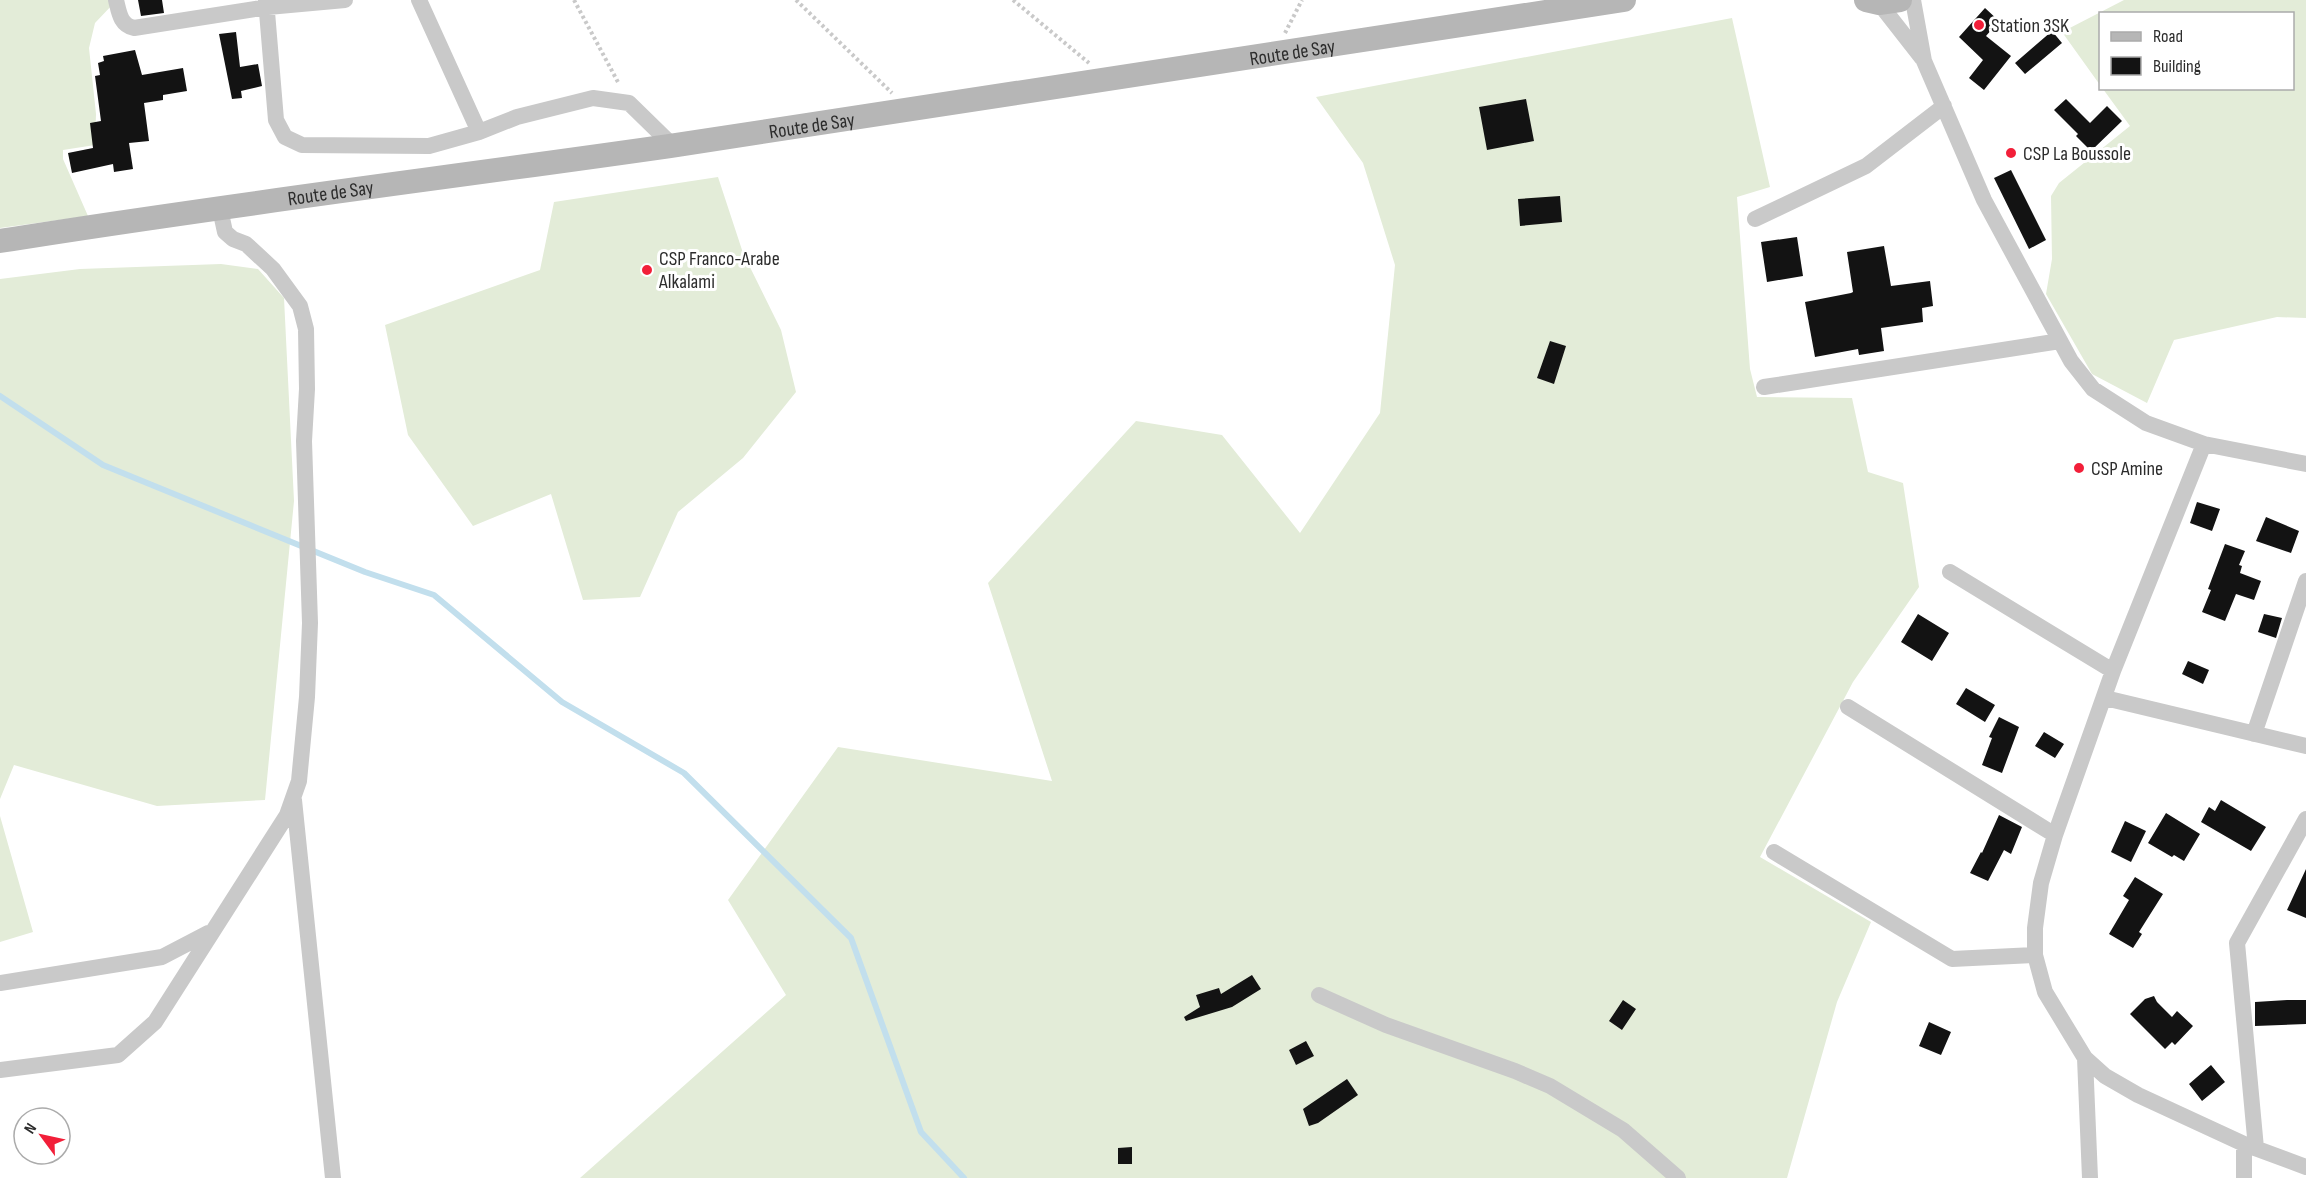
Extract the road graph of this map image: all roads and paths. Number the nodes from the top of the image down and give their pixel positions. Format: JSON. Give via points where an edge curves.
{"nodes":[{"id":1,"x":116,"y":0,"type":"edge"},
{"id":2,"x":345,"y":0,"type":"edge"},
{"id":3,"x":419,"y":0,"type":"edge"},
{"id":4,"x":574,"y":0,"type":"edge"},
{"id":5,"x":796,"y":0,"type":"edge"},
{"id":6,"x":1013,"y":0,"type":"edge"},
{"id":7,"x":1302,"y":0,"type":"edge"},
{"id":8,"x":1624,"y":0,"type":"edge"},
{"id":9,"x":1913,"y":0,"type":"edge"},
{"id":10,"x":1882,"y":1,"type":"edge"},
{"id":11,"x":267,"y":3,"type":"edge"},
{"id":12,"x":1274,"y":55,"type":"junction"},
{"id":13,"x":1924,"y":61,"type":"junction"},
{"id":14,"x":1110,"y":81,"type":"junction"},
{"id":15,"x":629,"y":103,"type":"junction"},
{"id":16,"x":1944,"y":106,"type":"junction"},
{"id":17,"x":910,"y":111,"type":"junction"},
{"id":18,"x":479,"y":132,"type":"junction"},
{"id":19,"x":672,"y":145,"type":"junction"},
{"id":20,"x":220,"y":209,"type":"junction"},
{"id":21,"x":1755,"y":219,"type":"dead end"},
{"id":22,"x":0,"y":241,"type":"edge"},
{"id":23,"x":2060,"y":341,"type":"junction"},
{"id":24,"x":1764,"y":387,"type":"dead end"},
{"id":25,"x":2204,"y":444,"type":"junction"},
{"id":26,"x":2306,"y":464,"type":"edge"},
{"id":27,"x":1950,"y":572,"type":"dead end"},
{"id":28,"x":2306,"y":581,"type":"edge"},
{"id":29,"x":2113,"y":671,"type":"junction"},
{"id":30,"x":2105,"y":698,"type":"junction"},
{"id":31,"x":1848,"y":707,"type":"dead end"},
{"id":32,"x":2254,"y":734,"type":"junction"},
{"id":33,"x":2306,"y":746,"type":"edge"},
{"id":34,"x":294,"y":797,"type":"junction"},
{"id":35,"x":2306,"y":819,"type":"edge"},
{"id":36,"x":2055,"y":835,"type":"junction"},
{"id":37,"x":1774,"y":852,"type":"dead end"},
{"id":38,"x":212,"y":931,"type":"junction"},
{"id":39,"x":2035,"y":955,"type":"junction"},
{"id":40,"x":0,"y":983,"type":"edge"},
{"id":41,"x":1319,"y":995,"type":"dead end"},
{"id":42,"x":2085,"y":1058,"type":"junction"},
{"id":43,"x":0,"y":1070,"type":"edge"},
{"id":44,"x":2250,"y":1146,"type":"junction"},
{"id":45,"x":2306,"y":1167,"type":"edge"},
{"id":46,"x":333,"y":1178,"type":"edge"},
{"id":47,"x":1678,"y":1178,"type":"edge"},
{"id":48,"x":2090,"y":1178,"type":"edge"},
{"id":49,"x":2244,"y":1178,"type":"edge"}],
"edges":[{"from":1,"to":11,"type":"street","via":[[121,19],[134,28]]},
{"from":2,"to":11,"type":"street"},
{"from":3,"to":18,"type":"street"},
{"from":4,"to":15,"type":"path"},
{"from":5,"to":17,"type":"path"},
{"from":6,"to":14,"type":"path"},
{"from":7,"to":12,"type":"path"},
{"from":8,"to":12,"type":"main road","name":"Route de Say"},
{"from":9,"to":13,"type":"street"},
{"from":10,"to":13,"type":"street"},
{"from":11,"to":18,"type":"street","via":[[276,120],[285,137],[302,145],[429,146]]},
{"from":12,"to":14,"type":"main road","name":"Route de Say"},
{"from":13,"to":16,"type":"street"},
{"from":14,"to":17,"type":"main road","name":"Route de Say"},
{"from":15,"to":18,"type":"street","via":[[593,98],[517,117]]},
{"from":15,"to":19,"type":"street"},
{"from":16,"to":21,"type":"street","via":[[1866,166]]},
{"from":16,"to":23,"type":"street","via":[[1984,200]]},
{"from":17,"to":19,"type":"main road","name":"Route de Say"},
{"from":19,"to":20,"type":"main road","name":"Route de Say"},
{"from":20,"to":22,"type":"main road","name":"Route de Say"},
{"from":20,"to":34,"type":"street","via":[[225,232],[246,244],[273,269],[300,306],[306,328],[304,441],[310,623],[307,697]]},
{"from":23,"to":24,"type":"street"},
{"from":23,"to":25,"type":"street","via":[[2093,389],[2146,423]]},
{"from":25,"to":26,"type":"street"},
{"from":25,"to":29,"type":"street"},
{"from":27,"to":29,"type":"street"},
{"from":28,"to":32,"type":"street"},
{"from":29,"to":30,"type":"street"},
{"from":30,"to":32,"type":"street"},
{"from":30,"to":36,"type":"street"},
{"from":31,"to":36,"type":"street"},
{"from":32,"to":33,"type":"street"},
{"from":34,"to":38,"type":"street","via":[[283,822]]},
{"from":34,"to":46,"type":"street"},
{"from":35,"to":44,"type":"street","via":[[2237,943]]},
{"from":36,"to":39,"type":"street","via":[[2041,883]]},
{"from":37,"to":39,"type":"street","via":[[1952,959]]},
{"from":38,"to":40,"type":"street","via":[[162,957]]},
{"from":38,"to":43,"type":"street","via":[[155,1022],[118,1054]]},
{"from":39,"to":42,"type":"street","via":[[2045,992]]},
{"from":41,"to":47,"type":"street","via":[[1386,1025],[1550,1086],[1623,1130]]},
{"from":42,"to":44,"type":"street","via":[[2105,1076],[2138,1095]]},
{"from":42,"to":48,"type":"street"},
{"from":44,"to":45,"type":"street"},
{"from":44,"to":49,"type":"street"}]}
